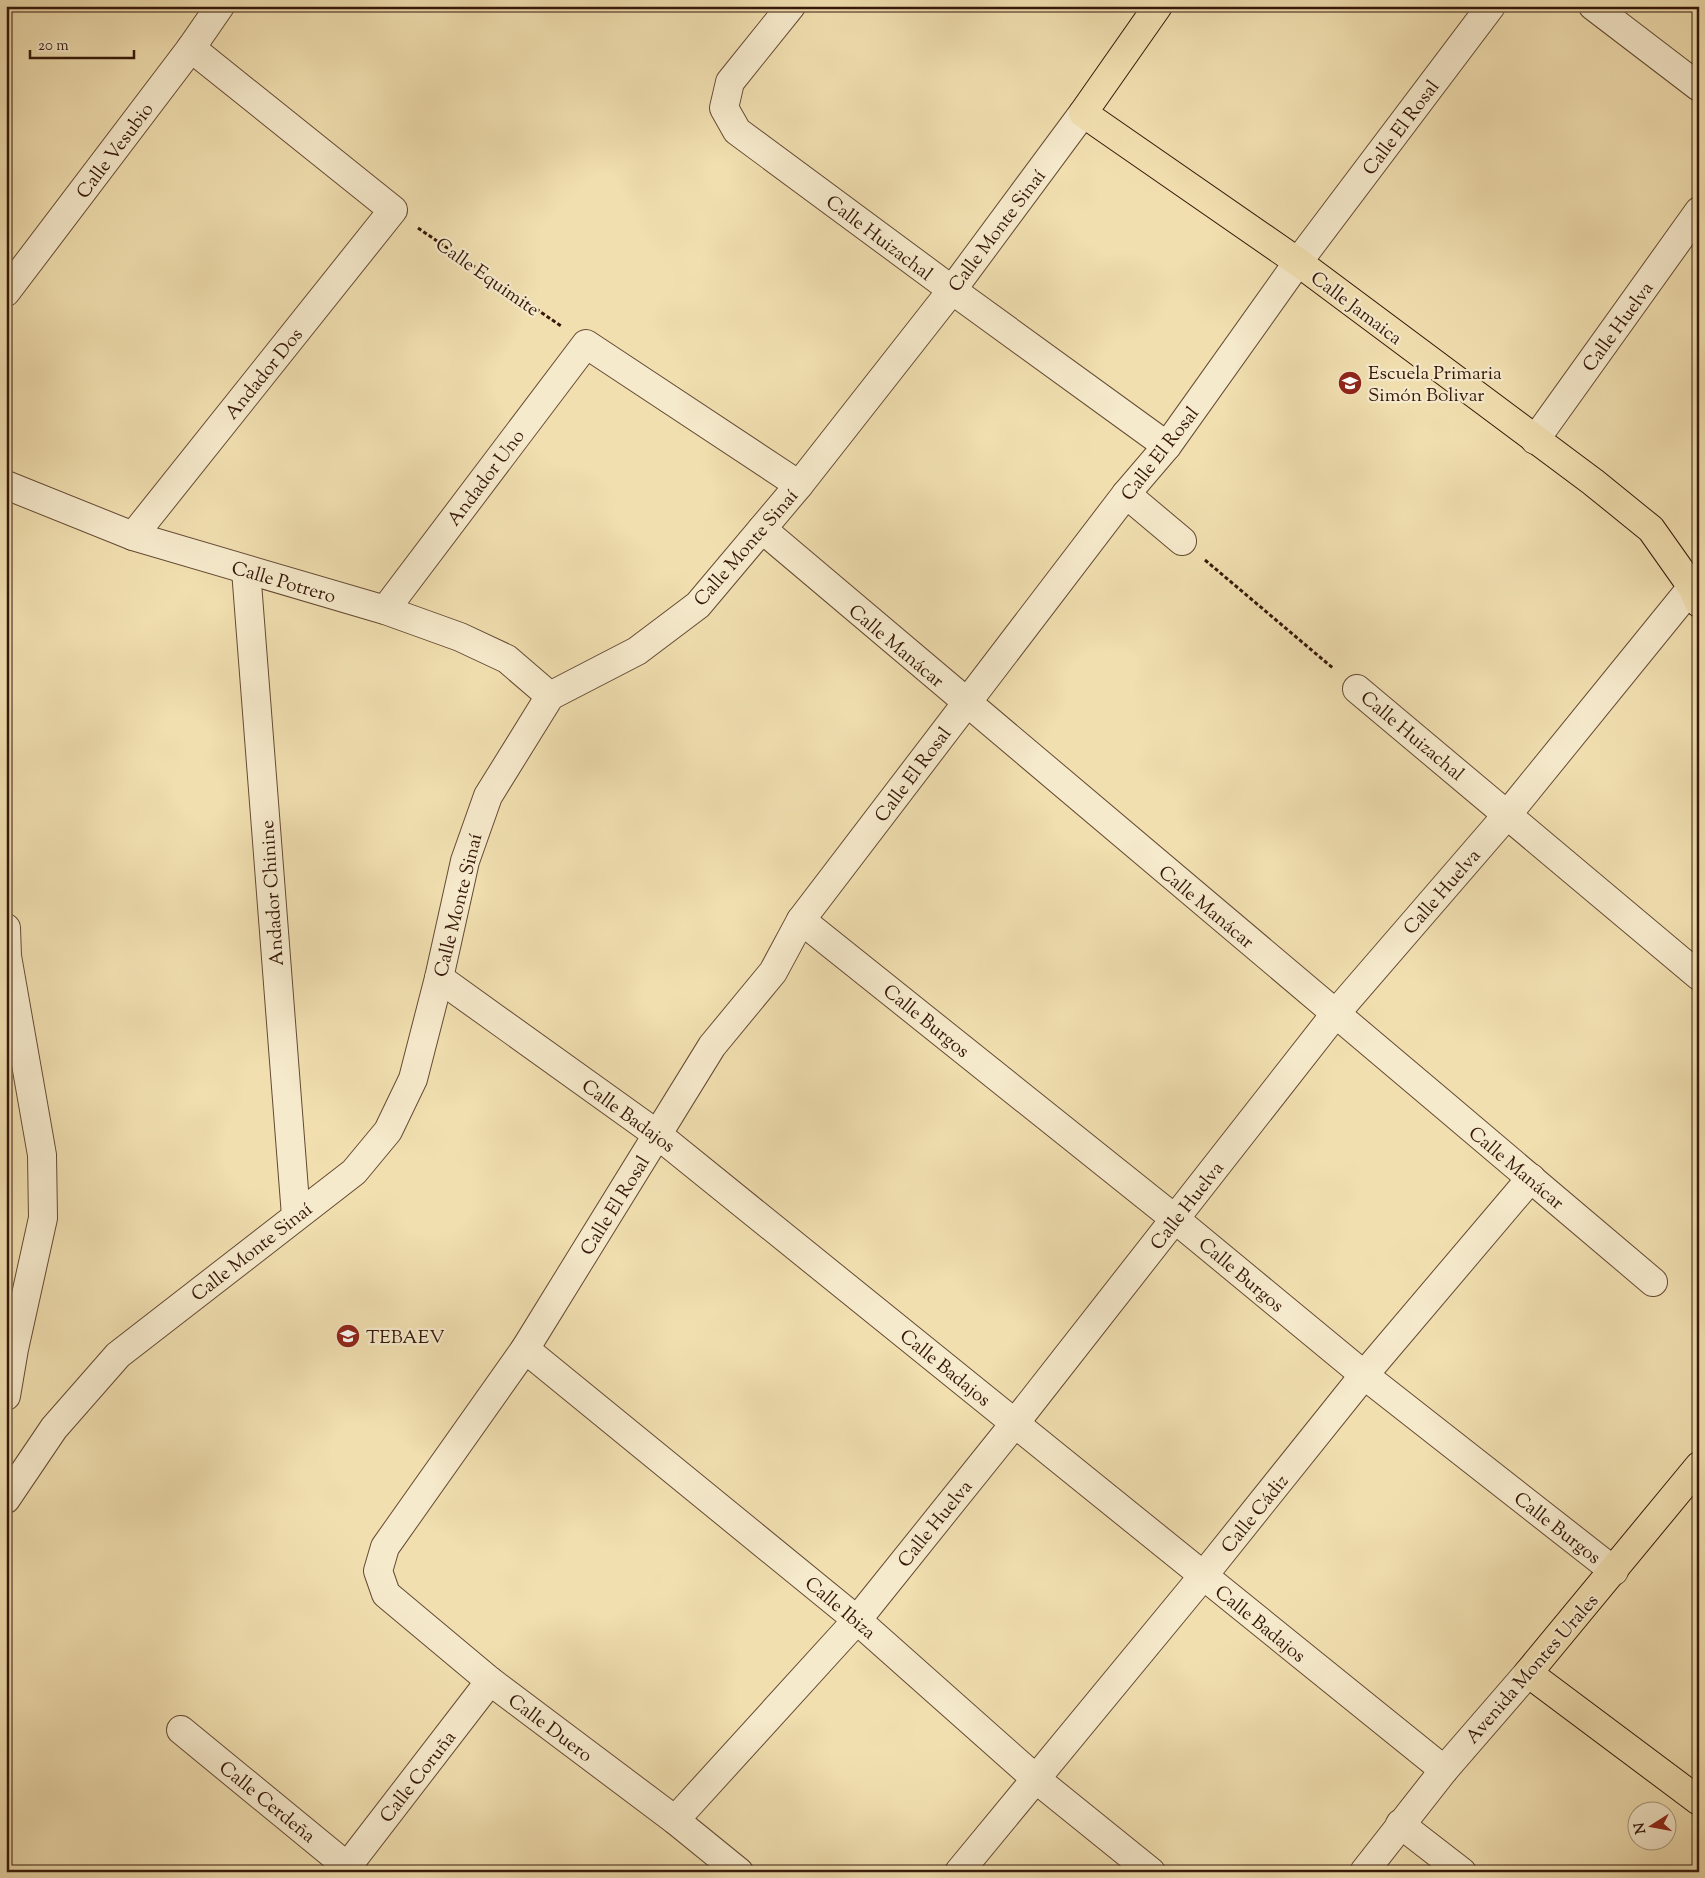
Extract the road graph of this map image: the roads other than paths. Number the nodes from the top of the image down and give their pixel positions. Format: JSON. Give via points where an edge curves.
{"nodes":[{"id":1,"x":220,"y":6,"type":"edge"},
{"id":2,"x":791,"y":6,"type":"edge"},
{"id":3,"x":1158,"y":6,"type":"edge"},
{"id":4,"x":1491,"y":6,"type":"edge"},
{"id":5,"x":1593,"y":6,"type":"edge"},
{"id":6,"x":191,"y":48,"type":"junction"},
{"id":7,"x":1699,"y":87,"type":"edge"},
{"id":8,"x":1083,"y":113,"type":"junction"},
{"id":9,"x":1699,"y":211,"type":"edge"},
{"id":10,"x":1298,"y":262,"type":"junction"},
{"id":11,"x":952,"y":290,"type":"junction"},
{"id":12,"x":6,"y":292,"type":"edge"},
{"id":13,"x":1535,"y":440,"type":"junction"},
{"id":14,"x":1167,"y":446,"type":"junction"},
{"id":15,"x":6,"y":485,"type":"edge"},
{"id":16,"x":799,"y":485,"type":"junction"},
{"id":17,"x":1126,"y":494,"type":"junction"},
{"id":18,"x":762,"y":529,"type":"junction"},
{"id":19,"x":133,"y":536,"type":"junction"},
{"id":20,"x":1182,"y":541,"type":"road end"},
{"id":21,"x":246,"y":570,"type":"junction"},
{"id":22,"x":1695,"y":595,"type":"edge"},
{"id":23,"x":384,"y":610,"type":"junction"},
{"id":24,"x":1357,"y":689,"type":"road end"},
{"id":25,"x":550,"y":696,"type":"junction"},
{"id":26,"x":966,"y":704,"type":"junction"},
{"id":27,"x":1507,"y":815,"type":"junction"},
{"id":28,"x":801,"y":920,"type":"junction"},
{"id":29,"x":6,"y":928,"type":"edge"},
{"id":30,"x":7,"y":955,"type":"edge"},
{"id":31,"x":1699,"y":976,"type":"edge"},
{"id":32,"x":439,"y":978,"type":"junction"},
{"id":33,"x":1336,"y":1013,"type":"junction"},
{"id":34,"x":658,"y":1135,"type":"junction"},
{"id":35,"x":1531,"y":1178,"type":"junction"},
{"id":36,"x":296,"y":1216,"type":"junction"},
{"id":37,"x":1175,"y":1219,"type":"junction"},
{"id":38,"x":1653,"y":1282,"type":"dead end"},
{"id":39,"x":10,"y":1347,"type":"edge"},
{"id":40,"x":525,"y":1349,"type":"junction"},
{"id":41,"x":1364,"y":1375,"type":"junction"},
{"id":42,"x":6,"y":1396,"type":"edge"},
{"id":43,"x":1015,"y":1423,"type":"junction"},
{"id":44,"x":1699,"y":1466,"type":"edge"},
{"id":45,"x":6,"y":1499,"type":"edge"},
{"id":46,"x":378,"y":1571,"type":"joint"},
{"id":47,"x":1614,"y":1571,"type":"junction"},
{"id":48,"x":1203,"y":1576,"type":"junction"},
{"id":49,"x":857,"y":1620,"type":"junction"},
{"id":50,"x":1528,"y":1673,"type":"junction"},
{"id":51,"x":490,"y":1681,"type":"junction"},
{"id":52,"x":181,"y":1730,"type":"dead end"},
{"id":53,"x":1444,"y":1770,"type":"junction"},
{"id":54,"x":1036,"y":1779,"type":"junction"},
{"id":55,"x":1699,"y":1801,"type":"edge"},
{"id":56,"x":674,"y":1820,"type":"junction"},
{"id":57,"x":1400,"y":1824,"type":"junction"},
{"id":58,"x":348,"y":1870,"type":"edge"},
{"id":59,"x":739,"y":1872,"type":"edge"},
{"id":60,"x":959,"y":1872,"type":"edge"},
{"id":61,"x":1151,"y":1872,"type":"edge"},
{"id":62,"x":1364,"y":1872,"type":"edge"},
{"id":63,"x":1462,"y":1872,"type":"edge"}],
"edges":[{"from":1,"to":6,"type":"street","name":"Calle Vesubio"},
{"from":2,"to":11,"type":"street","name":"Calle Huizachal","via":[[730,82],[724,108],[737,131]]},
{"from":3,"to":8,"type":"main road","name":"Calle Monte Sinaí"},
{"from":4,"to":10,"type":"street","name":"Calle El Rosal"},
{"from":5,"to":7,"type":"street"},
{"from":6,"to":12,"type":"street","name":"Calle Vesubio"},
{"from":6,"to":19,"type":"street","name":"Andador Dos","via":[[393,210]]},
{"from":8,"to":10,"type":"main road","name":"Calle Jamaica"},
{"from":8,"to":11,"type":"street","name":"Calle Monte Sinaí"},
{"from":9,"to":13,"type":"street","name":"Calle Huelva"},
{"from":10,"to":13,"type":"main road","name":"Calle Jamaica"},
{"from":10,"to":14,"type":"street","name":"Calle El Rosal"},
{"from":11,"to":14,"type":"street","name":"Calle Huizachal"},
{"from":11,"to":16,"type":"street","name":"Calle Monte Sinaí"},
{"from":13,"to":22,"type":"main road","name":"Calle Jamaica","via":[[1651,529]]},
{"from":14,"to":17,"type":"street","name":"Calle El Rosal"},
{"from":15,"to":19,"type":"street","name":"Calle Potrero"},
{"from":16,"to":18,"type":"street","name":"Calle Monte Sinaí"},
{"from":16,"to":23,"type":"street","name":"Andador Uno","via":[[586,344]]},
{"from":17,"to":20,"type":"street"},
{"from":17,"to":26,"type":"street","name":"Calle El Rosal"},
{"from":18,"to":25,"type":"street","name":"Calle Monte Sinaí","via":[[698,605],[637,651]]},
{"from":18,"to":26,"type":"street","name":"Calle Manácar"},
{"from":19,"to":21,"type":"street","name":"Calle Potrero"},
{"from":21,"to":23,"type":"street","name":"Calle Potrero"},
{"from":21,"to":36,"type":"street","name":"Andador Chinine"},
{"from":22,"to":27,"type":"street","name":"Calle Huelva"},
{"from":23,"to":25,"type":"street","name":"Calle Potrero","via":[[460,637],[507,659]]},
{"from":24,"to":27,"type":"street","name":"Calle Huizachal"},
{"from":25,"to":32,"type":"street","name":"Calle Monte Sinaí","via":[[488,796],[465,861]]},
{"from":26,"to":28,"type":"street","name":"Calle El Rosal"},
{"from":26,"to":33,"type":"street","name":"Calle Manácar"},
{"from":27,"to":31,"type":"street","name":"Calle Huizachal"},
{"from":27,"to":33,"type":"street","name":"Calle Huelva"},
{"from":28,"to":34,"type":"street","name":"Calle El Rosal","via":[[772,972],[712,1046]]},
{"from":28,"to":37,"type":"street","name":"Calle Burgos"},
{"from":29,"to":30,"type":"street"},
{"from":30,"to":39,"type":"street","via":[[42,1155],[43,1209]]},
{"from":32,"to":34,"type":"street","name":"Calle Badajos"},
{"from":32,"to":36,"type":"street","name":"Calle Monte Sinaí","via":[[413,1079],[388,1131],[354,1172]]},
{"from":33,"to":35,"type":"street","name":"Calle Manácar"},
{"from":33,"to":37,"type":"street","name":"Calle Huelva"},
{"from":34,"to":40,"type":"street","name":"Calle El Rosal"},
{"from":34,"to":43,"type":"street","name":"Calle Badajos"},
{"from":35,"to":38,"type":"street","name":"Calle Manácar"},
{"from":35,"to":41,"type":"street","name":"Calle Cádiz"},
{"from":36,"to":45,"type":"street","name":"Calle Monte Sinaí","via":[[118,1355],[54,1428]]},
{"from":37,"to":41,"type":"street","name":"Calle Burgos"},
{"from":37,"to":43,"type":"street","name":"Calle Huelva"},
{"from":39,"to":42,"type":"street"},
{"from":40,"to":46,"type":"street","name":"Calle El Rosal","via":[[384,1547]]},
{"from":40,"to":49,"type":"street","name":"Calle Ibiza"},
{"from":41,"to":47,"type":"street","name":"Calle Burgos"},
{"from":41,"to":48,"type":"street","name":"Calle Cádiz"},
{"from":43,"to":48,"type":"street","name":"Calle Badajos"},
{"from":43,"to":49,"type":"street","name":"Calle Huelva"},
{"from":44,"to":47,"type":"main road","name":"Avenida Montes Urales"},
{"from":46,"to":51,"type":"street","name":"Calle Duero","via":[[386,1594]]},
{"from":47,"to":50,"type":"main road","name":"Avenida Montes Urales"},
{"from":48,"to":53,"type":"street","name":"Calle Badajos"},
{"from":48,"to":54,"type":"street","name":"Calle Cádiz"},
{"from":49,"to":54,"type":"street","name":"Calle Ibiza"},
{"from":49,"to":56,"type":"street","name":"Calle Huelva"},
{"from":50,"to":53,"type":"street","name":"Avenida Montes Urales"},
{"from":50,"to":55,"type":"main road"},
{"from":51,"to":56,"type":"street","name":"Calle Duero"},
{"from":51,"to":58,"type":"street","name":"Calle Coruña"},
{"from":52,"to":58,"type":"street","name":"Calle Cerdeña"},
{"from":53,"to":57,"type":"street","name":"Avenida Montes Urales"},
{"from":54,"to":60,"type":"street","name":"Calle Cádiz"},
{"from":54,"to":61,"type":"street","name":"Calle Ibiza"},
{"from":56,"to":59,"type":"street","name":"Calle Duero"},
{"from":57,"to":62,"type":"street","name":"Avenida Montes Urales"},
{"from":57,"to":63,"type":"street"}]}
